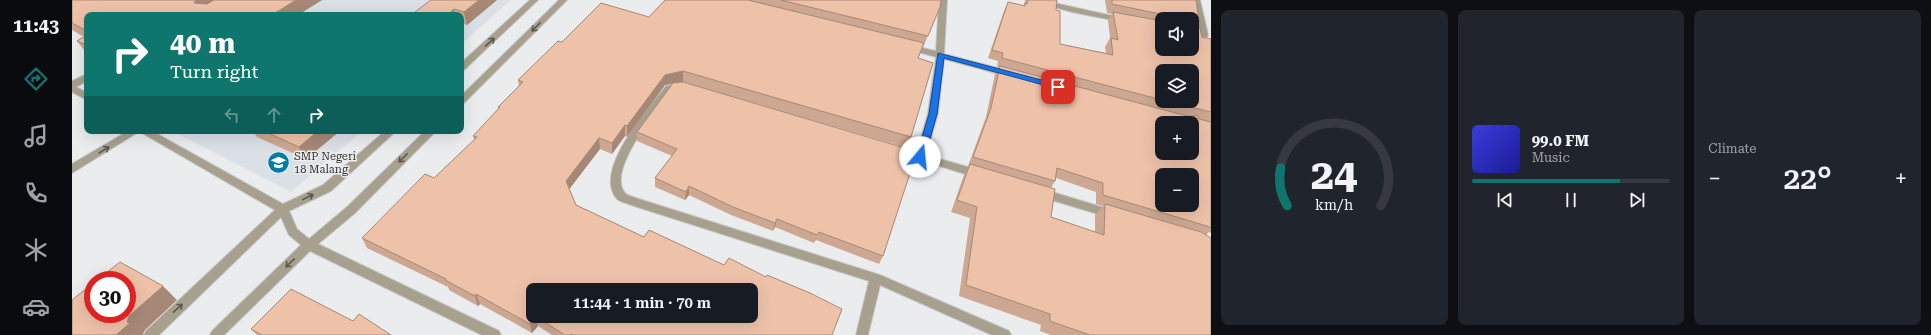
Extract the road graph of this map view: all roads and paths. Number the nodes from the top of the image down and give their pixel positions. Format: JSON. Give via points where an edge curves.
{"nodes":[{"id":1,"x":534,"y":0,"type":"edge"},
{"id":2,"x":564,"y":0,"type":"edge"},
{"id":3,"x":943,"y":0,"type":"edge"},
{"id":4,"x":1032,"y":0,"type":"edge"},
{"id":5,"x":1196,"y":0,"type":"edge"},
{"id":6,"x":1132,"y":22,"type":"edge"},
{"id":7,"x":1208,"y":36,"type":"edge"},
{"id":8,"x":902,"y":45,"type":"edge"},
{"id":9,"x":940,"y":55,"type":"junction"},
{"id":10,"x":464,"y":65,"type":"edge"},
{"id":11,"x":1016,"y":76,"type":"edge"},
{"id":12,"x":84,"y":79,"type":"edge"},
{"id":13,"x":72,"y":85,"type":"edge"},
{"id":14,"x":72,"y":88,"type":"edge"},
{"id":15,"x":690,"y":88,"type":"edge"},
{"id":16,"x":84,"y":95,"type":"edge"},
{"id":17,"x":464,"y":98,"type":"edge"},
{"id":18,"x":130,"y":134,"type":"edge"},
{"id":19,"x":150,"y":134,"type":"edge"},
{"id":20,"x":388,"y":134,"type":"edge"},
{"id":21,"x":428,"y":134,"type":"edge"},
{"id":22,"x":883,"y":146,"type":"edge"},
{"id":23,"x":920,"y":157,"type":"junction"},
{"id":24,"x":72,"y":169,"type":"edge"},
{"id":25,"x":988,"y":177,"type":"edge"},
{"id":26,"x":1034,"y":191,"type":"edge"},
{"id":27,"x":283,"y":210,"type":"junction"},
{"id":28,"x":1117,"y":216,"type":"edge"},
{"id":29,"x":309,"y":245,"type":"junction"},
{"id":30,"x":876,"y":278,"type":"junction"},
{"id":31,"x":150,"y":335,"type":"edge"},
{"id":32,"x":216,"y":335,"type":"edge"},
{"id":33,"x":495,"y":335,"type":"edge"},
{"id":34,"x":862,"y":335,"type":"edge"},
{"id":35,"x":1005,"y":335,"type":"edge"}],
"edges":[{"from":10,"to":1,"type":"street","one_way":true},
{"from":2,"to":17,"type":"street","one_way":true},
{"from":3,"to":9,"type":"street"},
{"from":4,"to":6,"type":"street"},
{"from":5,"to":7,"type":"street"},
{"from":8,"to":9,"type":"street"},
{"from":9,"to":11,"type":"street"},
{"from":9,"to":23,"type":"street","via":[[933,114]]},
{"from":12,"to":13,"type":"street"},
{"from":14,"to":16,"type":"street"},
{"from":15,"to":30,"type":"street","via":[[669,88],[625,150],[616,178],[621,196]]},
{"from":24,"to":18,"type":"street","one_way":true},
{"from":19,"to":27,"type":"street"},
{"from":27,"to":20,"type":"street","one_way":true,"via":[[328,188]]},
{"from":21,"to":29,"type":"street","one_way":true,"via":[[351,210]]},
{"from":22,"to":23,"type":"street"},
{"from":23,"to":25,"type":"street"},
{"from":26,"to":28,"type":"street"},
{"from":27,"to":29,"type":"street","via":[[293,232]]},
{"from":31,"to":27,"type":"street","one_way":true},
{"from":29,"to":32,"type":"street","one_way":true},
{"from":29,"to":33,"type":"street"},
{"from":30,"to":34,"type":"street"},
{"from":30,"to":35,"type":"street"}]}
